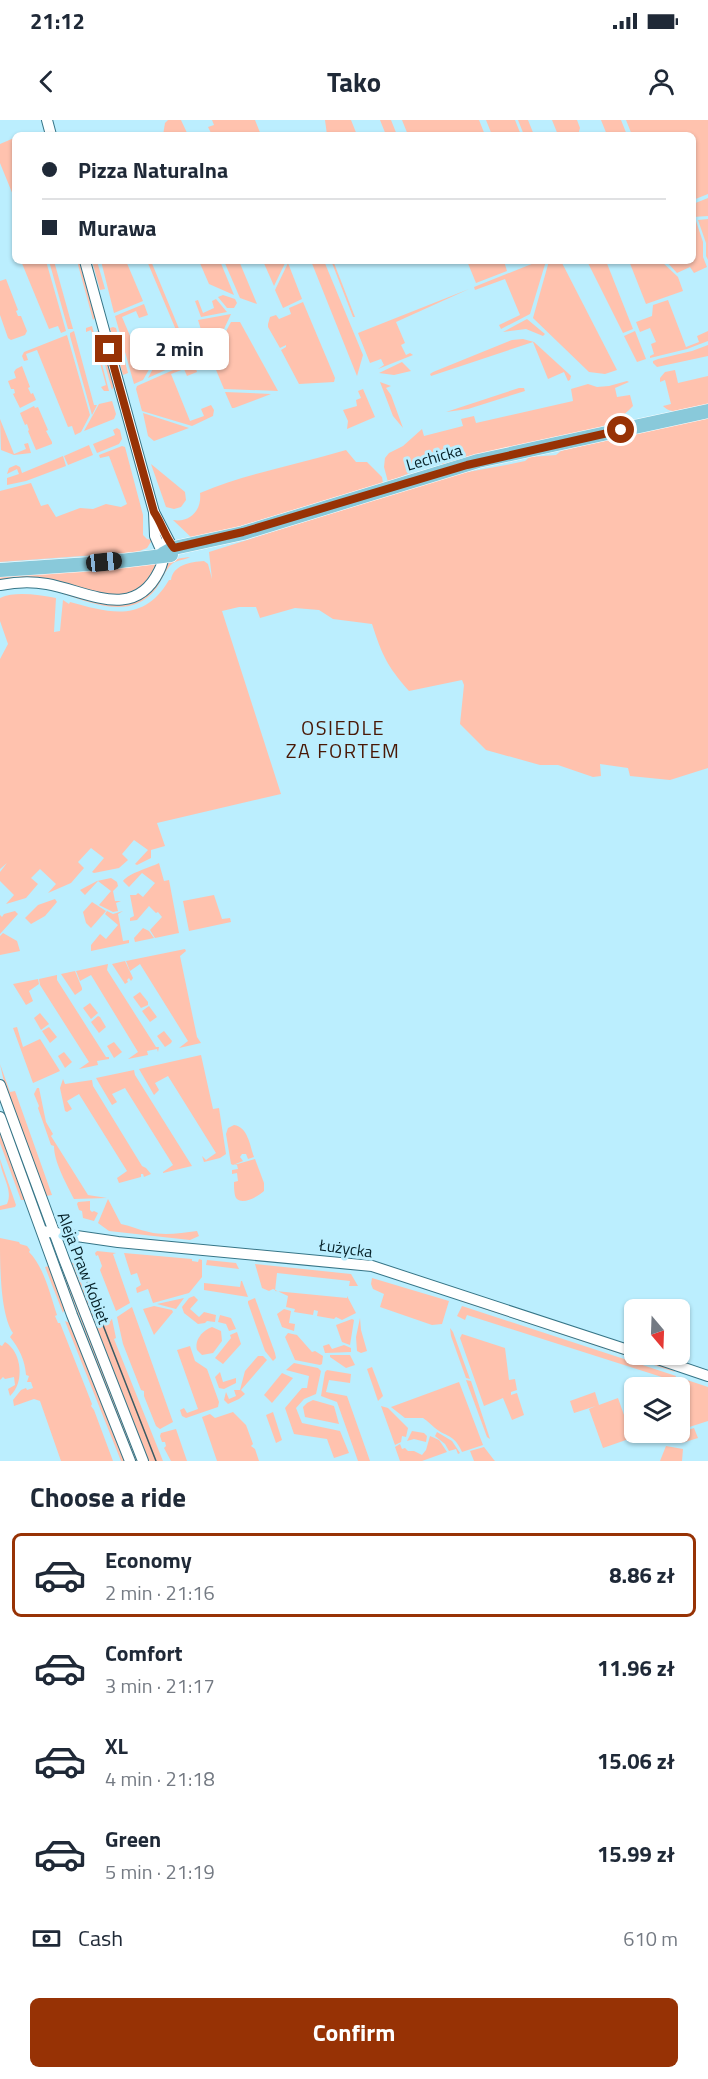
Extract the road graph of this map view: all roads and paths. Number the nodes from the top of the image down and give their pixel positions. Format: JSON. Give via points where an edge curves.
{"nodes":[{"id":1,"x":86,"y":264,"type":"edge"},
{"id":2,"x":708,"y":411,"type":"edge"},
{"id":3,"x":154,"y":512,"type":"junction"},
{"id":4,"x":168,"y":547,"type":"junction"},
{"id":5,"x":0,"y":570,"type":"edge"},
{"id":6,"x":0,"y":585,"type":"edge"},
{"id":7,"x":0,"y":1085,"type":"edge"},
{"id":8,"x":0,"y":1117,"type":"edge"},
{"id":9,"x":42,"y":1231,"type":"junction"},
{"id":10,"x":54,"y":1233,"type":"junction"},
{"id":11,"x":624,"y":1349,"type":"edge"},
{"id":12,"x":676,"y":1365,"type":"edge"},
{"id":13,"x":708,"y":1376,"type":"edge"},
{"id":14,"x":130,"y":1461,"type":"edge"},
{"id":15,"x":143,"y":1461,"type":"edge"}],
"edges":[{"from":1,"to":3,"type":"street"},
{"from":2,"to":4,"type":"main road","name":"Lechicka","via":[[478,462],[243,532]]},
{"from":3,"to":4,"type":"street"},
{"from":3,"to":4,"type":"street","via":[[157,542]]},
{"from":4,"to":5,"type":"main road","name":"Lechicka","via":[[104,562]]},
{"from":4,"to":6,"type":"street","via":[[150,585],[126,599],[108,600],[31,582]]},
{"from":7,"to":10,"type":"street","name":"Aleja Praw Kobiet"},
{"from":8,"to":9,"type":"street","name":"Aleja Praw Kobiet"},
{"from":9,"to":10,"type":"street","name":"Łużycka"},
{"from":9,"to":14,"type":"street","name":"Aleja Praw Kobiet"},
{"from":10,"to":11,"type":"street","name":"Łużycka","via":[[372,1266]]},
{"from":10,"to":15,"type":"street","name":"Aleja Praw Kobiet"},
{"from":12,"to":13,"type":"street"}]}
